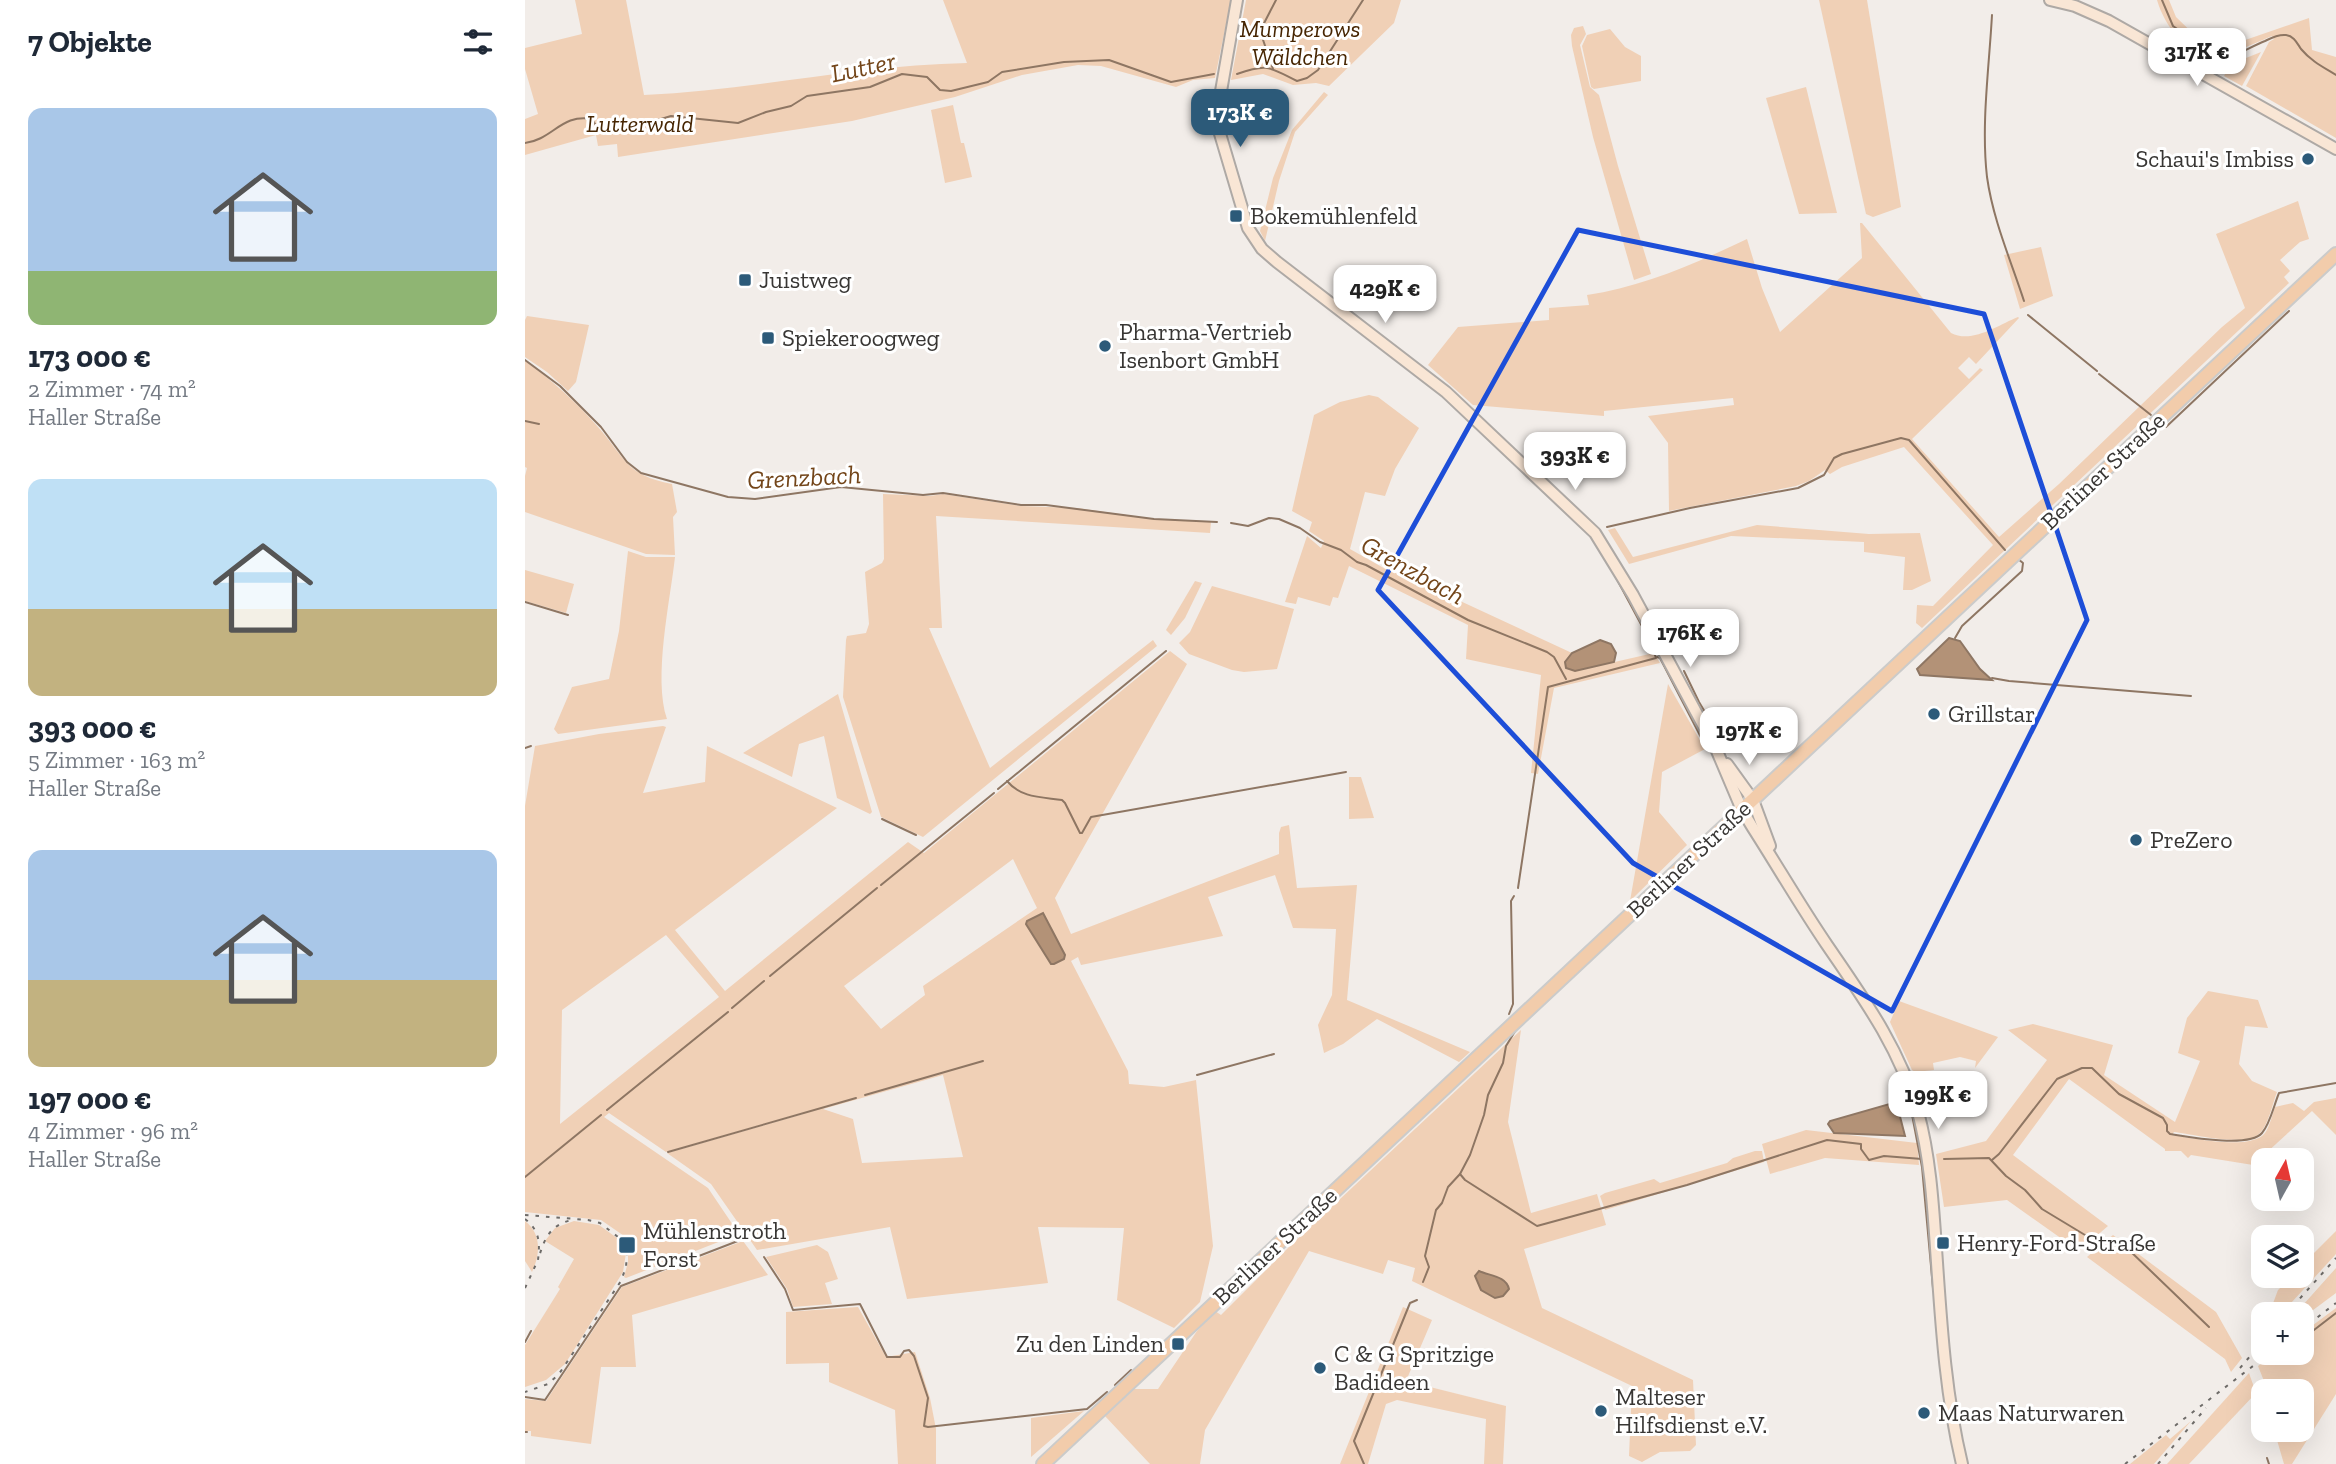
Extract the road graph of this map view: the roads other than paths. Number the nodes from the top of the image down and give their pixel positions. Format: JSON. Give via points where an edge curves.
{"nodes":[{"id":1,"x":1237,"y":0,"type":"edge"},
{"id":2,"x":2050,"y":0,"type":"edge"},
{"id":3,"x":2336,"y":149,"type":"edge"},
{"id":4,"x":2336,"y":254,"type":"edge"},
{"id":5,"x":1717,"y":751,"type":"junction"},
{"id":6,"x":1752,"y":800,"type":"junction"},
{"id":7,"x":1742,"y":810,"type":"junction"},
{"id":8,"x":1785,"y":880,"type":"junction"},
{"id":9,"x":1043,"y":1464,"type":"edge"},
{"id":10,"x":1962,"y":1464,"type":"edge"}],
"edges":[{"from":1,"to":5,"type":"street","via":[[1217,114],[1245,220],[1257,244],[1446,392],[1595,533]]},
{"from":2,"to":3,"type":"street","via":[[2109,21]]},
{"from":4,"to":6,"type":"main road","name":"Berliner Straße"},
{"from":5,"to":6,"type":"street"},
{"from":5,"to":7,"type":"street"},
{"from":6,"to":7,"type":"main road","name":"Berliner Straße"},
{"from":6,"to":8,"type":"street"},
{"from":7,"to":8,"type":"street"},
{"from":7,"to":9,"type":"main road","name":"Berliner Straße"},
{"from":8,"to":10,"type":"street","via":[[1868,1002],[1892,1044],[1915,1103],[1932,1191],[1947,1381]]}]}
